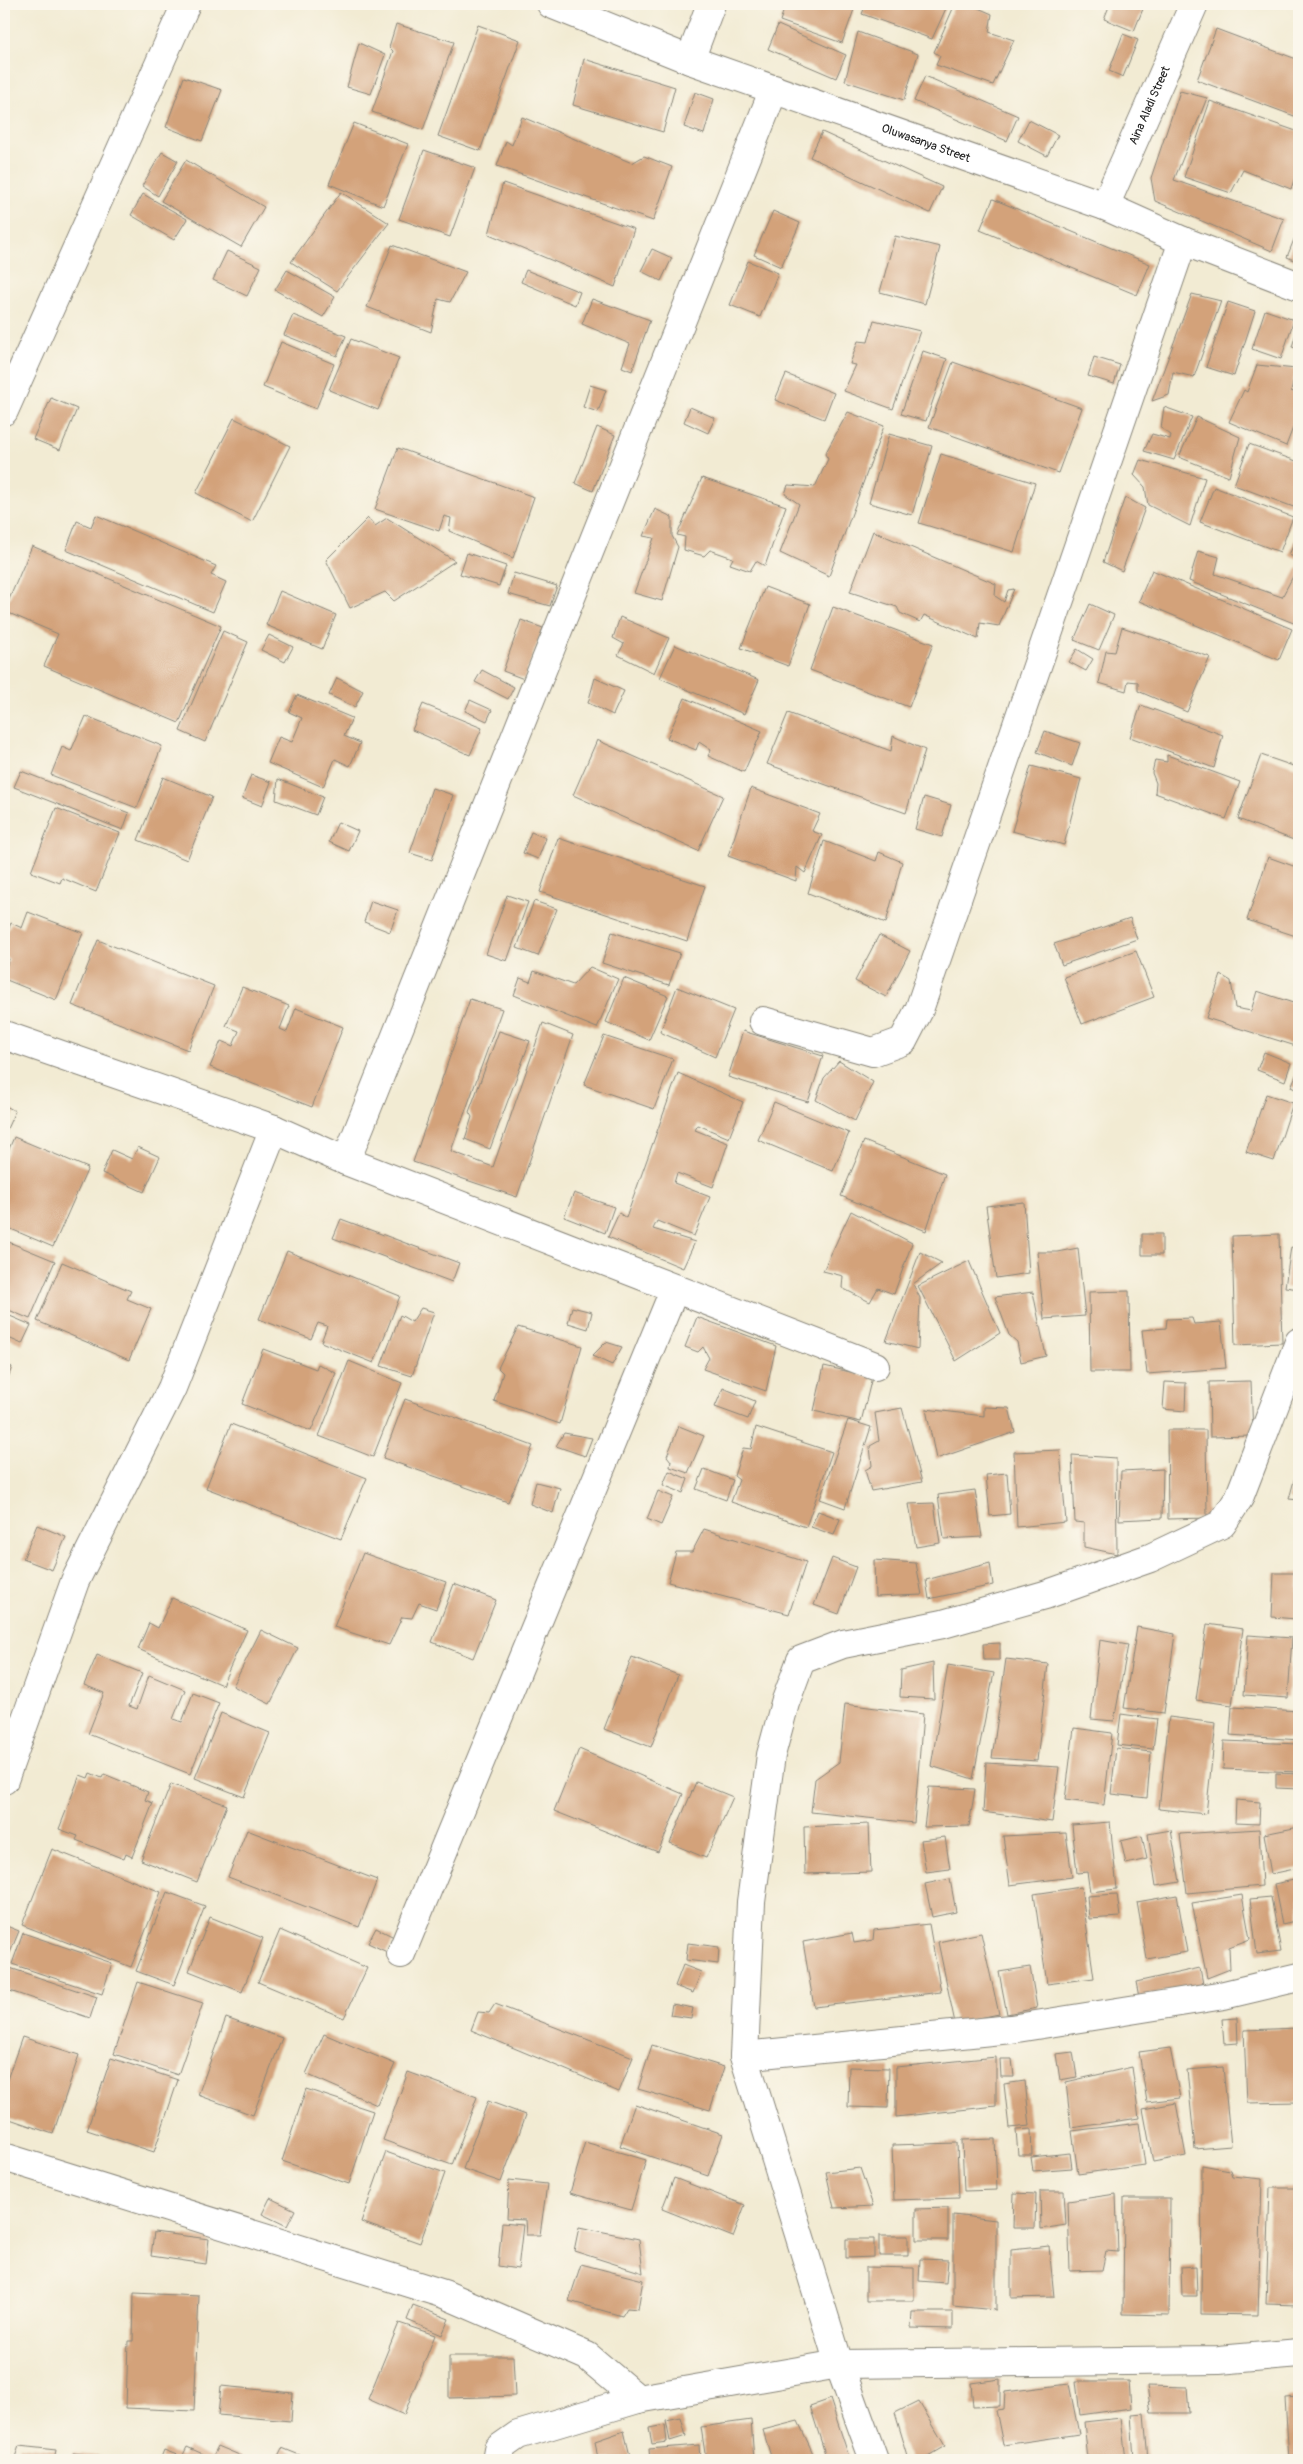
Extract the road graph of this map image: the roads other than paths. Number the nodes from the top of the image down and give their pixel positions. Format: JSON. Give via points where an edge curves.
{"nodes":[{"id":1,"x":186,"y":4,"type":"edge"},
{"id":2,"x":551,"y":4,"type":"edge"},
{"id":3,"x":711,"y":4,"type":"edge"},
{"id":4,"x":1194,"y":4,"type":"edge"},
{"id":5,"x":690,"y":60,"type":"junction"},
{"id":6,"x":774,"y":89,"type":"junction"},
{"id":7,"x":1105,"y":206,"type":"junction"},
{"id":8,"x":1183,"y":241,"type":"junction"},
{"id":9,"x":1299,"y":286,"type":"edge"},
{"id":10,"x":4,"y":411,"type":"edge"},
{"id":11,"x":763,"y":1021,"type":"dead end"},
{"id":12,"x":4,"y":1034,"type":"edge"},
{"id":13,"x":274,"y":1130,"type":"junction"},
{"id":14,"x":346,"y":1161,"type":"junction"},
{"id":15,"x":675,"y":1288,"type":"junction"},
{"id":16,"x":1299,"y":1342,"type":"edge"},
{"id":17,"x":875,"y":1366,"type":"dead end"},
{"id":18,"x":4,"y":1780,"type":"edge"},
{"id":19,"x":401,"y":1954,"type":"dead end"},
{"id":20,"x":1299,"y":1977,"type":"edge"},
{"id":21,"x":744,"y":2056,"type":"junction"},
{"id":22,"x":4,"y":2157,"type":"edge"},
{"id":23,"x":1299,"y":2353,"type":"edge"},
{"id":24,"x":839,"y":2364,"type":"junction"},
{"id":25,"x":638,"y":2399,"type":"junction"},
{"id":26,"x":496,"y":2460,"type":"edge"},
{"id":27,"x":874,"y":2460,"type":"edge"}],
"edges":[{"from":1,"to":10,"type":"street"},
{"from":2,"to":5,"type":"street","name":"Oluwasanya Street"},
{"from":3,"to":5,"type":"street"},
{"from":4,"to":7,"type":"street","name":"Aina Aladi Street"},
{"from":5,"to":6,"type":"street","name":"Oluwasanya Street"},
{"from":6,"to":7,"type":"street","name":"Oluwasanya Street"},
{"from":6,"to":14,"type":"street"},
{"from":7,"to":8,"type":"street","name":"Oluwasanya Street"},
{"from":8,"to":9,"type":"street","name":"Oluwasanya Street"},
{"from":8,"to":11,"type":"street","via":[[919,1010],[903,1041],[872,1052]]},
{"from":12,"to":13,"type":"street"},
{"from":13,"to":14,"type":"street"},
{"from":13,"to":18,"type":"street","via":[[172,1388],[75,1581]]},
{"from":14,"to":15,"type":"street"},
{"from":15,"to":17,"type":"street"},
{"from":15,"to":19,"type":"street"},
{"from":16,"to":21,"type":"street","via":[[1238,1498],[1222,1524],[1150,1558],[1045,1595],[942,1624],[843,1644],[801,1660],[785,1703],[772,1756],[752,1902]]},
{"from":20,"to":21,"type":"street","via":[[1224,1995],[1011,2029]]},
{"from":21,"to":24,"type":"street"},
{"from":22,"to":25,"type":"street","via":[[444,2294],[586,2356]]},
{"from":23,"to":24,"type":"street","via":[[1218,2360]]},
{"from":24,"to":25,"type":"street"},
{"from":24,"to":27,"type":"street"},
{"from":25,"to":26,"type":"street","via":[[518,2435],[498,2449]]}]}
